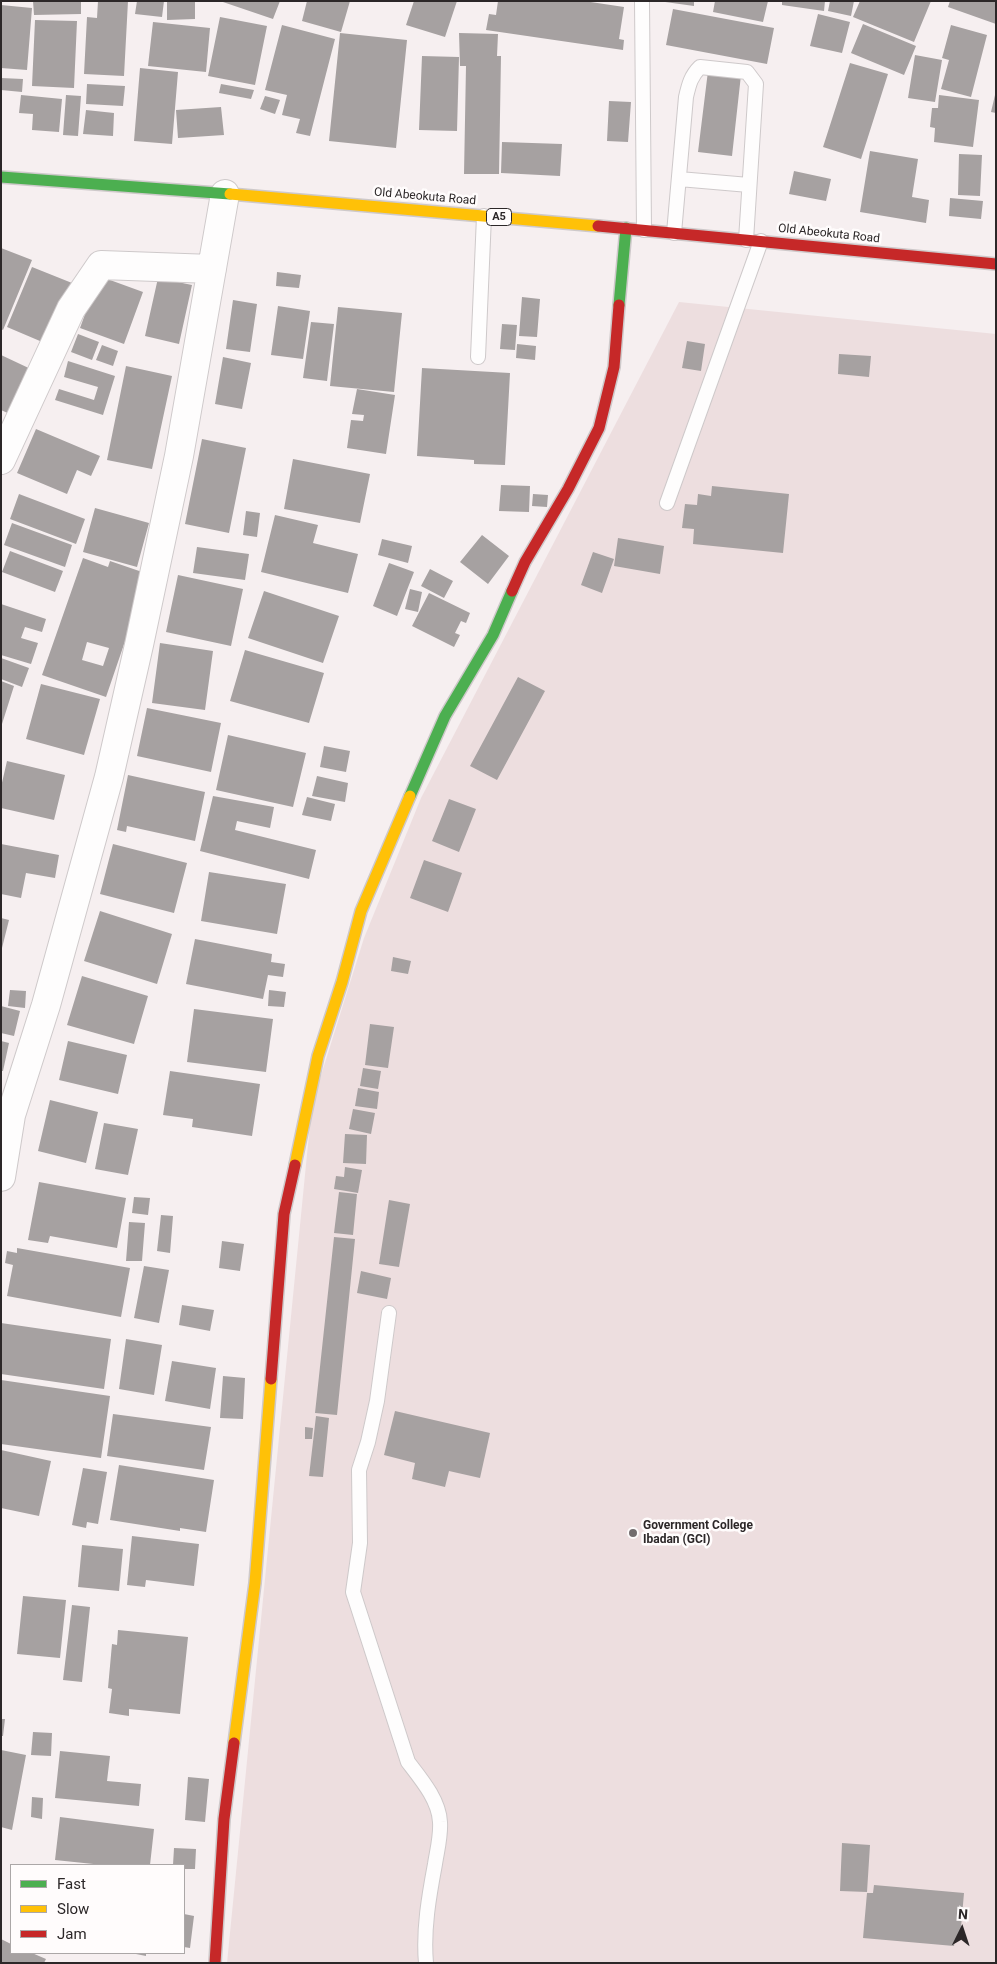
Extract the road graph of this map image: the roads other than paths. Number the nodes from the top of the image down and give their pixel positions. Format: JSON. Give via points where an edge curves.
{"nodes":[{"id":1,"x":642,"y":1,"type":"edge"},
{"id":2,"x":1,"y":177,"type":"edge"},
{"id":3,"x":679,"y":179,"type":"junction"},
{"id":4,"x":749,"y":185,"type":"junction"},
{"id":5,"x":226,"y":194,"type":"junction"},
{"id":6,"x":484,"y":216,"type":"junction"},
{"id":7,"x":626,"y":228,"type":"junction"},
{"id":8,"x":644,"y":230,"type":"junction"},
{"id":9,"x":674,"y":233,"type":"junction"},
{"id":10,"x":746,"y":240,"type":"junction"},
{"id":11,"x":761,"y":242,"type":"junction"},
{"id":12,"x":996,"y":264,"type":"edge"},
{"id":13,"x":212,"y":269,"type":"junction"},
{"id":14,"x":478,"y":357,"type":"dead end"},
{"id":15,"x":1,"y":460,"type":"edge"},
{"id":16,"x":667,"y":504,"type":"dead end"},
{"id":17,"x":1,"y":1177,"type":"edge"},
{"id":18,"x":390,"y":1313,"type":"dead end"},
{"id":19,"x":215,"y":1963,"type":"edge"},
{"id":20,"x":426,"y":1963,"type":"edge"}],
"edges":[{"from":1,"to":8,"type":"lane"},
{"from":2,"to":5,"type":"main road","name":"Old Abeokuta Road","number":"A5"},
{"from":3,"to":4,"type":"lane"},
{"from":3,"to":4,"type":"lane","via":[[686,97],[690,80],[700,67],[747,72],[756,84]]},
{"from":3,"to":9,"type":"lane"},
{"from":4,"to":10,"type":"lane"},
{"from":5,"to":6,"type":"main road","name":"Old Abeokuta Road","number":"A5"},
{"from":5,"to":13,"type":"street"},
{"from":6,"to":7,"type":"main road","name":"Old Abeokuta Road","number":"A5"},
{"from":6,"to":14,"type":"lane"},
{"from":7,"to":8,"type":"main road","name":"Old Abeokuta Road","number":"A5"},
{"from":7,"to":19,"type":"main road","via":[[614,367],[598,428],[568,489],[525,562],[492,635],[445,716],[361,911],[318,1056],[284,1214],[255,1583],[224,1820]]},
{"from":8,"to":9,"type":"main road","name":"Old Abeokuta Road","number":"A5"},
{"from":9,"to":10,"type":"main road","name":"Old Abeokuta Road","number":"A5"},
{"from":10,"to":11,"type":"main road","name":"Old Abeokuta Road","number":"A5"},
{"from":11,"to":12,"type":"main road","name":"Old Abeokuta Road","number":"A5"},
{"from":11,"to":16,"type":"lane"},
{"from":13,"to":15,"type":"street","via":[[101,265],[71,309]]},
{"from":13,"to":17,"type":"street","via":[[179,456],[108,777],[46,1005],[11,1115]]},
{"from":18,"to":20,"type":"lane","via":[[377,1401],[358,1470],[360,1543],[352,1592],[408,1762],[425,1785],[440,1822],[429,1898]]}]}
